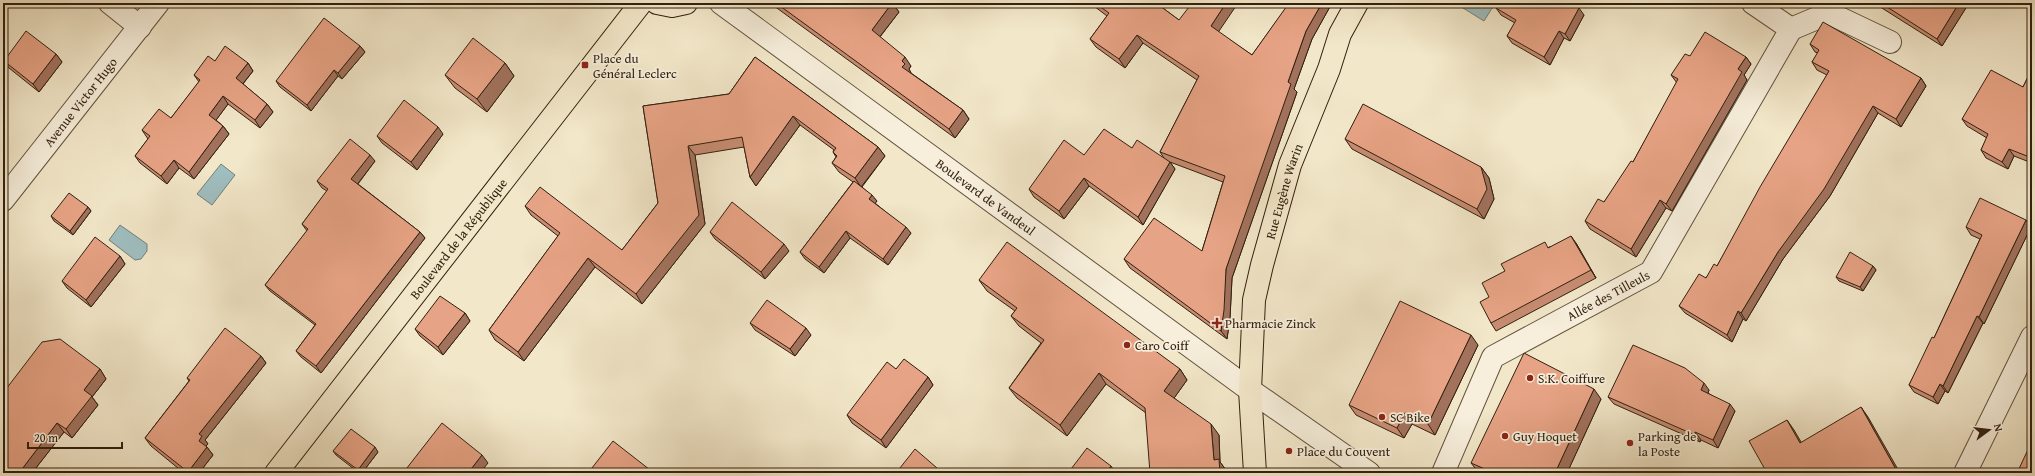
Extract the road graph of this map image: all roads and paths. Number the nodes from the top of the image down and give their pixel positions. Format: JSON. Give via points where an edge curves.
{"nodes":[{"id":1,"x":110,"y":3,"type":"edge"},
{"id":2,"x":158,"y":3,"type":"edge"},
{"id":3,"x":641,"y":3,"type":"edge"},
{"id":4,"x":657,"y":3,"type":"edge"},
{"id":5,"x":686,"y":3,"type":"edge"},
{"id":6,"x":721,"y":3,"type":"edge"},
{"id":7,"x":1357,"y":3,"type":"edge"},
{"id":8,"x":1753,"y":3,"type":"edge"},
{"id":9,"x":140,"y":27,"type":"junction"},
{"id":10,"x":1791,"y":29,"type":"junction"},
{"id":11,"x":1890,"y":42,"type":"dead end"},
{"id":12,"x":3,"y":200,"type":"edge"},
{"id":13,"x":2032,"y":337,"type":"edge"},
{"id":14,"x":1250,"y":390,"type":"junction"},
{"id":15,"x":1355,"y":469,"type":"edge"},
{"id":16,"x":276,"y":473,"type":"edge"},
{"id":17,"x":1255,"y":473,"type":"edge"},
{"id":18,"x":1442,"y":473,"type":"edge"},
{"id":19,"x":1965,"y":473,"type":"edge"}],
"edges":[{"from":1,"to":9,"type":"street"},
{"from":2,"to":9,"type":"street","name":"Avenue Victor Hugo"},
{"from":3,"to":16,"type":"main road","name":"Boulevard de la République"},
{"from":4,"to":5,"type":"main road","via":[[672,6]]},
{"from":6,"to":14,"type":"street","name":"Boulevard de Vandeul"},
{"from":7,"to":14,"type":"main road","name":"Rue Eugène Warin","via":[[1340,34],[1329,69],[1290,165],[1262,265],[1254,300]]},
{"from":8,"to":10,"type":"street"},
{"from":9,"to":12,"type":"street","name":"Avenue Victor Hugo"},
{"from":10,"to":11,"type":"street","via":[[1829,12]]},
{"from":10,"to":18,"type":"street","name":"Allée des Tilleuls","via":[[1651,272],[1493,357]]},
{"from":13,"to":19,"type":"street"},
{"from":14,"to":15,"type":"street","name":"Boulevard de Vandeul"},
{"from":14,"to":17,"type":"main road","name":"Rue Eugène Warin"}]}
